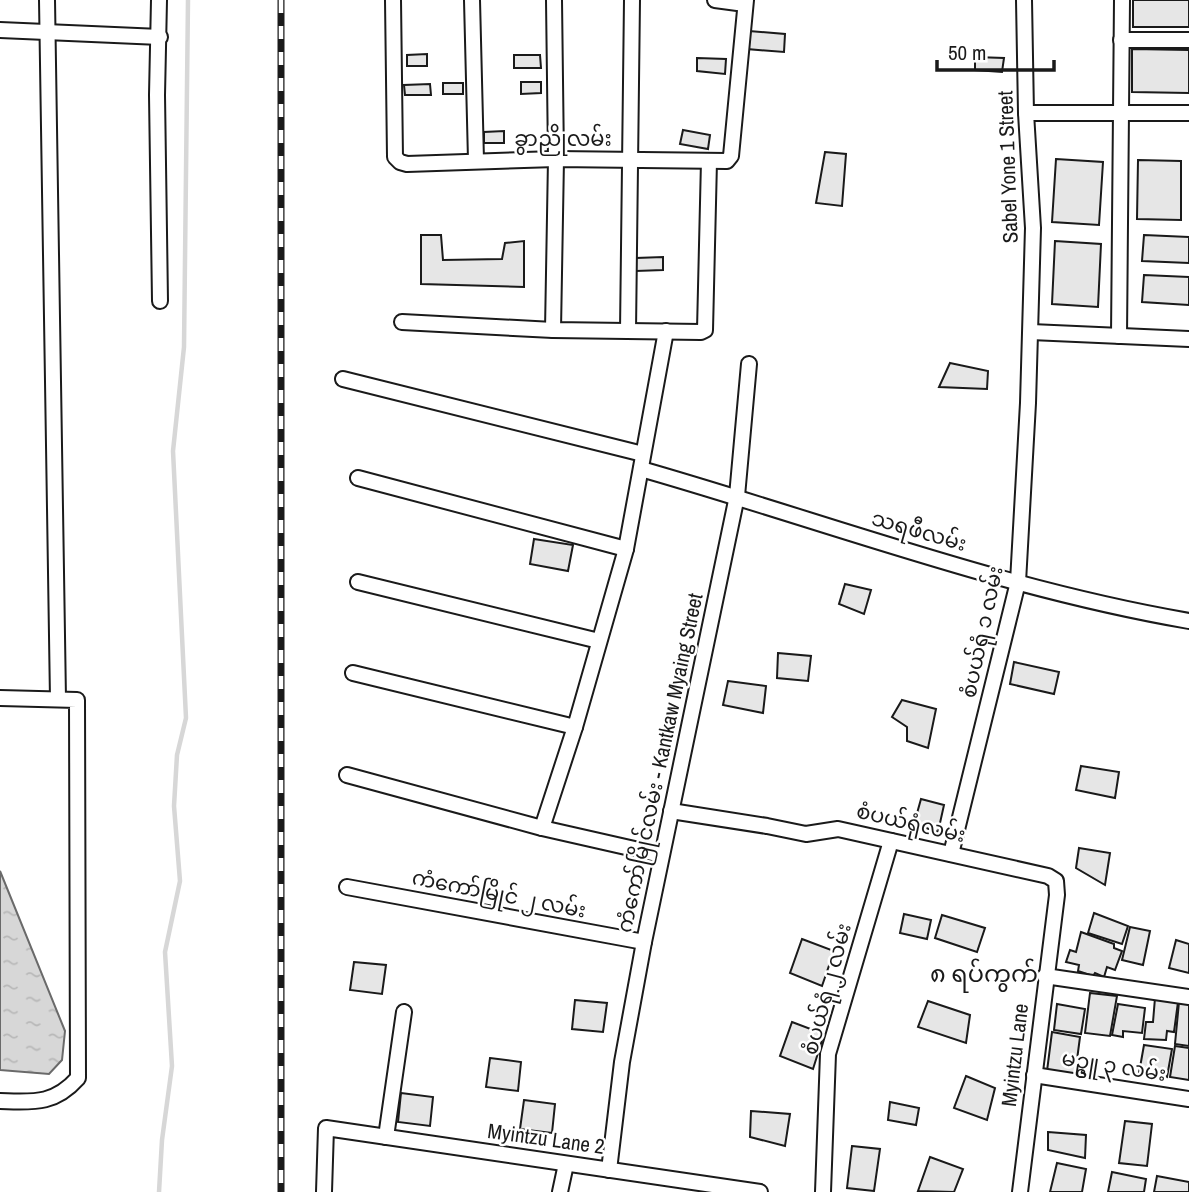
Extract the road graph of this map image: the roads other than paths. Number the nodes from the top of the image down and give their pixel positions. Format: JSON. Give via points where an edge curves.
{"nodes":[{"id":1,"x":47,"y":0,"type":"edge"},
{"id":2,"x":159,"y":0,"type":"edge"},
{"id":3,"x":393,"y":0,"type":"edge"},
{"id":4,"x":472,"y":0,"type":"edge"},
{"id":5,"x":554,"y":0,"type":"edge"},
{"id":6,"x":632,"y":0,"type":"edge"},
{"id":7,"x":715,"y":0,"type":"edge"},
{"id":8,"x":1024,"y":0,"type":"edge"},
{"id":9,"x":1122,"y":0,"type":"edge"},
{"id":10,"x":746,"y":2,"type":"edge"},
{"id":11,"x":0,"y":30,"type":"edge"},
{"id":12,"x":47,"y":32,"type":"junction"},
{"id":13,"x":160,"y":37,"type":"junction"},
{"id":14,"x":1121,"y":40,"type":"junction"},
{"id":15,"x":1189,"y":40,"type":"edge"},
{"id":16,"x":1026,"y":113,"type":"junction"},
{"id":17,"x":1189,"y":113,"type":"edge"},
{"id":18,"x":1121,"y":115,"type":"junction"},
{"id":19,"x":556,"y":159,"type":"junction"},
{"id":20,"x":476,"y":160,"type":"junction"},
{"id":21,"x":631,"y":160,"type":"junction"},
{"id":22,"x":709,"y":160,"type":"junction"},
{"id":23,"x":160,"y":301,"type":"dead end"},
{"id":24,"x":402,"y":323,"type":"dead end"},
{"id":25,"x":553,"y":330,"type":"junction"},
{"id":26,"x":628,"y":331,"type":"junction"},
{"id":27,"x":666,"y":331,"type":"junction"},
{"id":28,"x":1031,"y":332,"type":"junction"},
{"id":29,"x":1119,"y":335,"type":"junction"},
{"id":30,"x":1189,"y":339,"type":"edge"},
{"id":31,"x":749,"y":364,"type":"dead end"},
{"id":32,"x":344,"y":379,"type":"dead end"},
{"id":33,"x":642,"y":461,"type":"junction"},
{"id":34,"x":358,"y":478,"type":"dead end"},
{"id":35,"x":737,"y":496,"type":"junction"},
{"id":36,"x":626,"y":549,"type":"junction"},
{"id":37,"x":358,"y":582,"type":"dead end"},
{"id":38,"x":1018,"y":582,"type":"junction"},
{"id":39,"x":1189,"y":621,"type":"edge"},
{"id":40,"x":599,"y":641,"type":"junction"},
{"id":41,"x":353,"y":673,"type":"dead end"},
{"id":42,"x":0,"y":698,"type":"edge"},
{"id":43,"x":58,"y":699,"type":"junction"},
{"id":44,"x":575,"y":727,"type":"junction"},
{"id":45,"x":347,"y":775,"type":"dead end"},
{"id":46,"x":671,"y":811,"type":"junction"},
{"id":47,"x":541,"y":828,"type":"junction"},
{"id":48,"x":891,"y":841,"type":"junction"},
{"id":49,"x":951,"y":854,"type":"junction"},
{"id":50,"x":661,"y":855,"type":"junction"},
{"id":51,"x":1056,"y":881,"type":"joint"},
{"id":52,"x":347,"y":887,"type":"dead end"},
{"id":53,"x":644,"y":942,"type":"junction"},
{"id":54,"x":1045,"y":976,"type":"junction"},
{"id":55,"x":1189,"y":997,"type":"edge"},
{"id":56,"x":404,"y":1012,"type":"dead end"},
{"id":57,"x":1034,"y":1075,"type":"junction"},
{"id":58,"x":1189,"y":1099,"type":"edge"},
{"id":59,"x":0,"y":1101,"type":"edge"},
{"id":60,"x":386,"y":1137,"type":"junction"},
{"id":61,"x":566,"y":1164,"type":"junction"},
{"id":62,"x":609,"y":1170,"type":"junction"},
{"id":63,"x":695,"y":1187,"type":"edge"},
{"id":64,"x":324,"y":1192,"type":"edge"},
{"id":65,"x":560,"y":1192,"type":"edge"},
{"id":66,"x":760,"y":1192,"type":"edge"},
{"id":67,"x":823,"y":1192,"type":"edge"},
{"id":68,"x":1020,"y":1192,"type":"edge"}],
"edges":[{"from":1,"to":12,"type":"street"},
{"from":2,"to":13,"type":"street"},
{"from":3,"to":20,"type":"street","name":"ခွာညိုလမ်း","via":[[396,157],[407,164]]},
{"from":4,"to":20,"type":"street"},
{"from":5,"to":19,"type":"street"},
{"from":6,"to":21,"type":"street"},
{"from":7,"to":10,"type":"street"},
{"from":8,"to":16,"type":"street","name":"Sabel Yone 1 Street"},
{"from":9,"to":14,"type":"street"},
{"from":10,"to":22,"type":"street","name":"ခွာညိုလမ်း","via":[[731,156],[727,161]]},
{"from":11,"to":12,"type":"street"},
{"from":12,"to":13,"type":"street"},
{"from":12,"to":43,"type":"street"},
{"from":13,"to":23,"type":"street"},
{"from":14,"to":15,"type":"street"},
{"from":14,"to":18,"type":"street"},
{"from":16,"to":18,"type":"street"},
{"from":16,"to":28,"type":"street","name":"Sabel Yone 1 Street","via":[[1033,229]]},
{"from":17,"to":18,"type":"street"},
{"from":18,"to":29,"type":"street"},
{"from":19,"to":20,"type":"street","name":"ခွာညိုလမ်း"},
{"from":19,"to":21,"type":"street","name":"ခွာညိုလမ်း"},
{"from":19,"to":25,"type":"street"},
{"from":21,"to":22,"type":"street","name":"ခွာညိုလမ်း"},
{"from":21,"to":26,"type":"street"},
{"from":22,"to":27,"type":"street","via":[[707,323],[701,332]]},
{"from":24,"to":25,"type":"street"},
{"from":25,"to":26,"type":"street"},
{"from":26,"to":27,"type":"street"},
{"from":27,"to":33,"type":"street"},
{"from":28,"to":29,"type":"street"},
{"from":28,"to":38,"type":"street","name":"စံပယ်ရုံ ၁ လမ်း"},
{"from":29,"to":30,"type":"street"},
{"from":31,"to":35,"type":"street","name":"ကံကော်မြိုင်လမ်း - Kantkaw Myaing Street"},
{"from":32,"to":33,"type":"street","name":"သရဖီလမ်း"},
{"from":33,"to":35,"type":"street","name":"သရဖီလမ်း"},
{"from":33,"to":36,"type":"street"},
{"from":34,"to":36,"type":"street"},
{"from":35,"to":38,"type":"street","name":"သရဖီလမ်း"},
{"from":35,"to":46,"type":"street","name":"ကံကော်မြိုင်လမ်း - Kantkaw Myaing Street"},
{"from":36,"to":40,"type":"street"},
{"from":37,"to":40,"type":"street"},
{"from":38,"to":39,"type":"street","name":"သရဖီလမ်း"},
{"from":38,"to":49,"type":"street","name":"စံပယ်ရုံ ၁ လမ်း"},
{"from":40,"to":44,"type":"street"},
{"from":41,"to":44,"type":"street"},
{"from":42,"to":43,"type":"street"},
{"from":43,"to":59,"type":"street","via":[[77,700],[78,1078],[53,1098]]},
{"from":44,"to":47,"type":"street"},
{"from":45,"to":47,"type":"street"},
{"from":46,"to":48,"type":"street","name":"စံပယ်ရုံလမ်း","via":[[806,834],[838,829]]},
{"from":46,"to":50,"type":"street","name":"ကံကော်မြိုင်လမ်း - Kantkaw Myaing Street"},
{"from":47,"to":50,"type":"street"},
{"from":48,"to":49,"type":"street","name":"စံပယ်ရုံလမ်း"},
{"from":48,"to":67,"type":"street","name":"စံပယ်ရုံ ၂ လမ်း","via":[[828,1054]]},
{"from":49,"to":51,"type":"street","name":"စံပယ်ရုံလမ်း"},
{"from":50,"to":53,"type":"street","name":"ကံကော်မြိုင်လမ်း - Kantkaw Myaing Street"},
{"from":51,"to":54,"type":"street","name":"Myintzu Lane"},
{"from":52,"to":53,"type":"street","name":"ကံကော်မြိုင် ၂ လမ်း"},
{"from":53,"to":62,"type":"street","name":"ကံကော်မြိုင်လမ်း - Kantkaw Myaing Street","via":[[622,1062]]},
{"from":54,"to":55,"type":"street"},
{"from":54,"to":57,"type":"street","name":"Myintzu Lane"},
{"from":56,"to":60,"type":"street"},
{"from":57,"to":58,"type":"street","name":"မဥ္ဇူ ၃ လမ်း"},
{"from":57,"to":68,"type":"street","name":"Myintzu Lane"},
{"from":60,"to":61,"type":"street","name":"Myintzu Lane 2"},
{"from":60,"to":64,"type":"street","name":"Myintzu Lane 2","via":[[326,1128]]},
{"from":61,"to":62,"type":"street","name":"Myintzu Lane 2"},
{"from":61,"to":65,"type":"street"},
{"from":62,"to":63,"type":"street","name":"Myintzu Lane 2"},
{"from":63,"to":66,"type":"street","name":"Myintzu Lane 2"}]}
